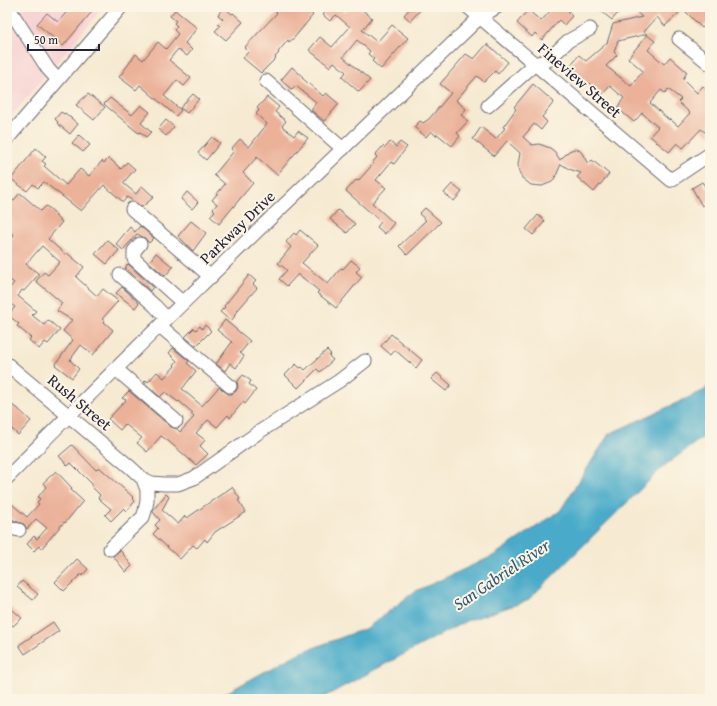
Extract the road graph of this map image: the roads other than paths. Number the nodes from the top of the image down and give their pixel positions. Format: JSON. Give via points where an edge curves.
{"nodes":[{"id":1,"x":8,"y":7,"type":"edge"},
{"id":2,"x":121,"y":7,"type":"edge"},
{"id":3,"x":468,"y":7,"type":"edge"},
{"id":4,"x":497,"y":7,"type":"edge"},
{"id":5,"x":480,"y":17,"type":"junction"},
{"id":6,"x":590,"y":29,"type":"dead end"},
{"id":7,"x":679,"y":39,"type":"dead end"},
{"id":8,"x":535,"y":64,"type":"junction"},
{"id":9,"x":710,"y":64,"type":"edge"},
{"id":10,"x":58,"y":80,"type":"junction"},
{"id":11,"x":266,"y":81,"type":"dead end"},
{"id":12,"x":488,"y":106,"type":"dead end"},
{"id":13,"x":7,"y":139,"type":"edge"},
{"id":14,"x":343,"y":149,"type":"junction"},
{"id":15,"x":710,"y":154,"type":"edge"},
{"id":16,"x":132,"y":209,"type":"dead end"},
{"id":17,"x":140,"y":244,"type":"dead end"},
{"id":18,"x":120,"y":275,"type":"dead end"},
{"id":19,"x":211,"y":277,"type":"junction"},
{"id":20,"x":183,"y":303,"type":"junction"},
{"id":21,"x":163,"y":322,"type":"junction"},
{"id":22,"x":365,"y":361,"type":"dead end"},
{"id":23,"x":7,"y":364,"type":"edge"},
{"id":24,"x":116,"y":369,"type":"junction"},
{"id":25,"x":230,"y":386,"type":"dead end"},
{"id":26,"x":69,"y":415,"type":"junction"},
{"id":27,"x":176,"y":421,"type":"dead end"},
{"id":28,"x":7,"y":478,"type":"edge"},
{"id":29,"x":143,"y":479,"type":"junction"},
{"id":30,"x":110,"y":549,"type":"dead end"}],
"edges":[{"from":1,"to":10,"type":"street","via":[[48,69]]},
{"from":2,"to":10,"type":"street"},
{"from":3,"to":5,"type":"street","name":"Fineview Street"},
{"from":4,"to":5,"type":"street","name":"Parkway Drive"},
{"from":5,"to":8,"type":"street","name":"Fineview Street"},
{"from":5,"to":14,"type":"street","name":"Parkway Drive"},
{"from":6,"to":8,"type":"street","via":[[568,41],[548,60]]},
{"from":7,"to":9,"type":"street"},
{"from":8,"to":12,"type":"street"},
{"from":8,"to":15,"type":"street","name":"Fineview Street","via":[[671,180]]},
{"from":10,"to":13,"type":"street"},
{"from":11,"to":14,"type":"street"},
{"from":14,"to":19,"type":"street","name":"Parkway Drive"},
{"from":16,"to":19,"type":"street"},
{"from":17,"to":20,"type":"street","via":[[134,251],[134,259]]},
{"from":18,"to":21,"type":"street","via":[[155,306]]},
{"from":19,"to":20,"type":"street","name":"Parkway Drive"},
{"from":20,"to":21,"type":"street","name":"Parkway Drive"},
{"from":21,"to":24,"type":"street","name":"Parkway Drive"},
{"from":21,"to":25,"type":"street"},
{"from":22,"to":29,"type":"street","via":[[194,478],[178,484],[152,483]]},
{"from":23,"to":26,"type":"street","name":"Rush Street"},
{"from":24,"to":26,"type":"street","name":"Parkway Drive"},
{"from":24,"to":27,"type":"street"},
{"from":26,"to":28,"type":"street","name":"Parkway Drive"},
{"from":26,"to":29,"type":"street","name":"Rush Street"},
{"from":29,"to":30,"type":"street","via":[[147,501],[142,518]]}]}
